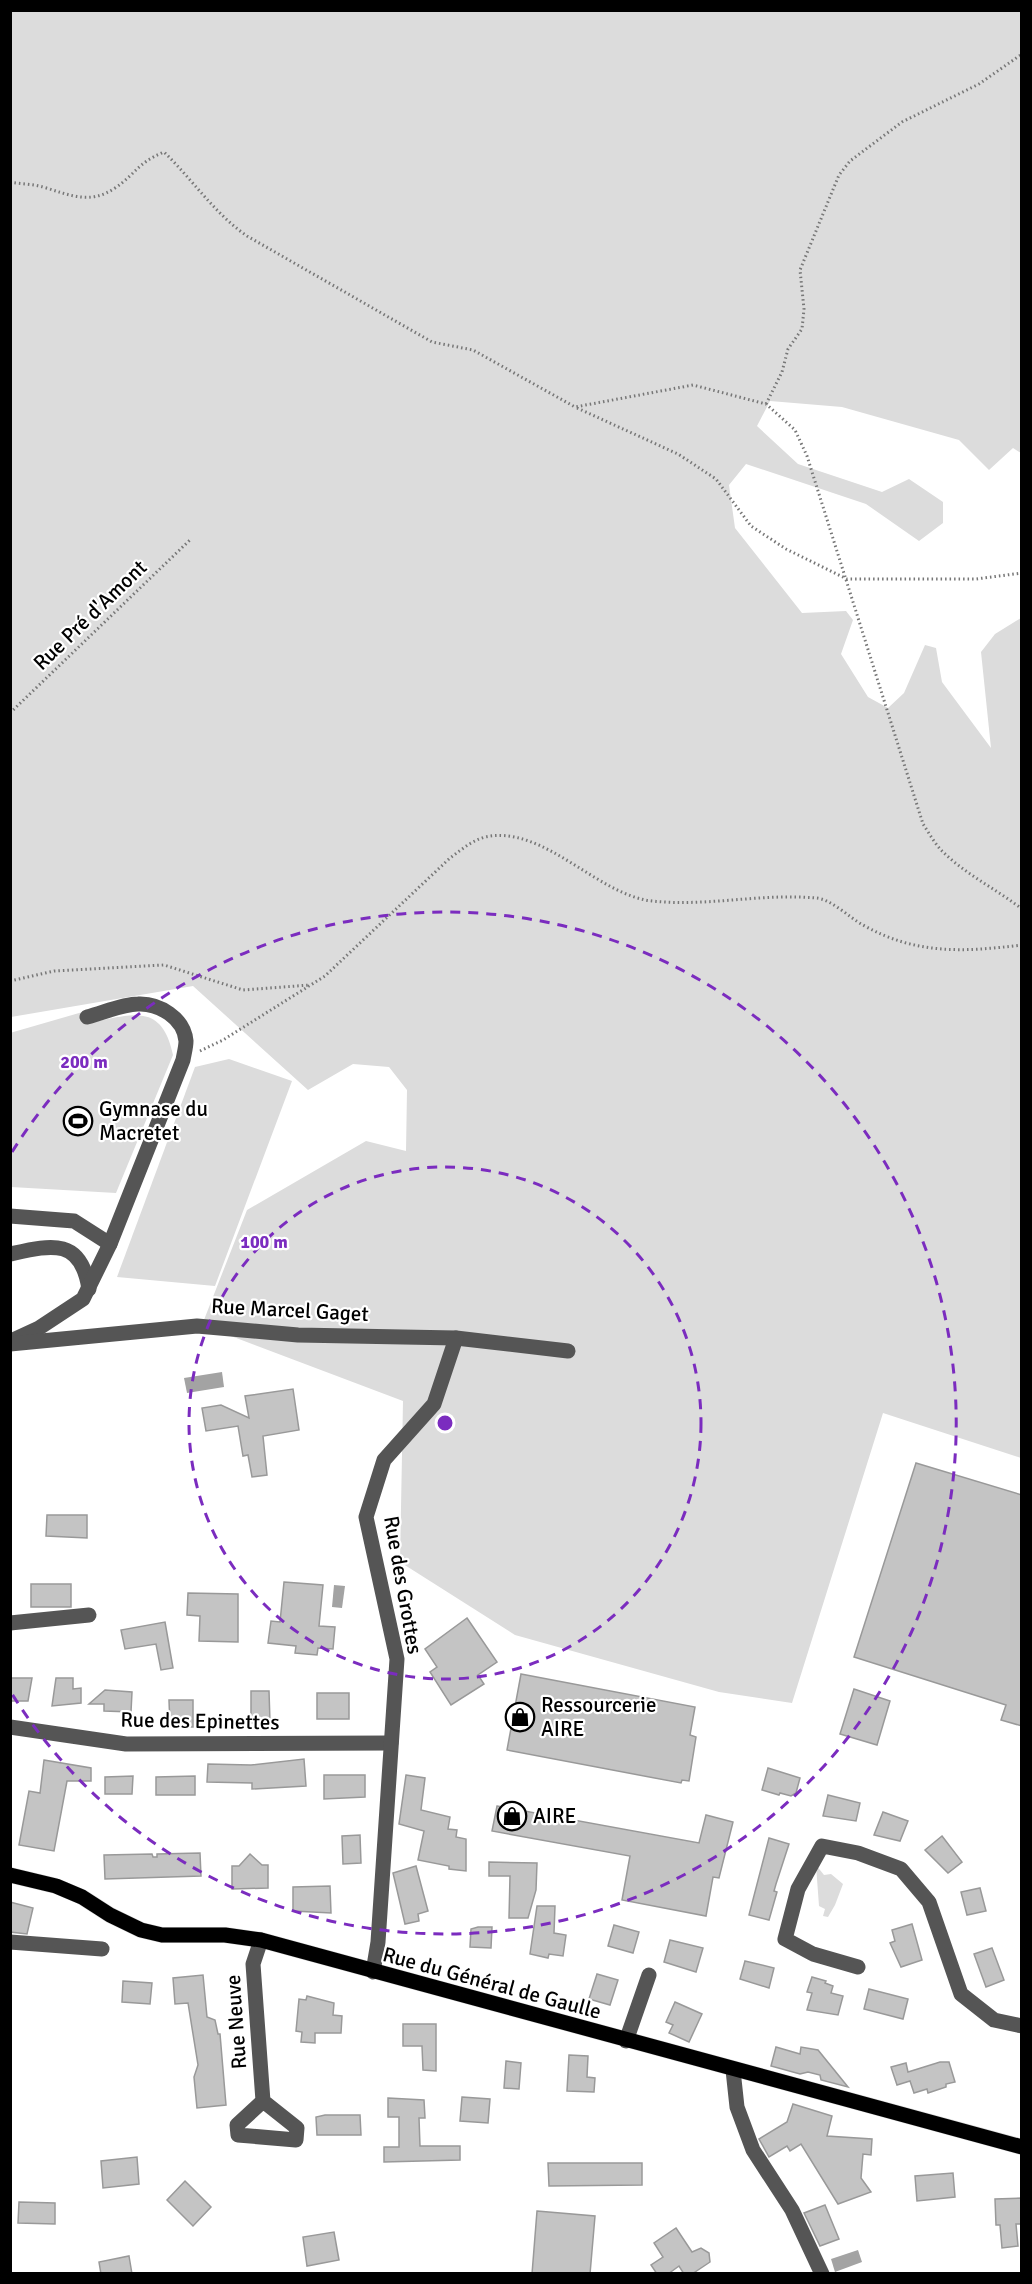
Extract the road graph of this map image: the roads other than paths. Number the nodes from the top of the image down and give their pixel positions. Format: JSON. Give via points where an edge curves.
{"nodes":[{"id":1,"x":87,"y":1017,"type":"dead end"},
{"id":2,"x":10,"y":1216,"type":"edge"},
{"id":3,"x":110,"y":1244,"type":"junction"},
{"id":4,"x":10,"y":1254,"type":"edge"},
{"id":5,"x":89,"y":1289,"type":"junction"},
{"id":6,"x":456,"y":1338,"type":"junction"},
{"id":7,"x":10,"y":1343,"type":"edge"},
{"id":8,"x":568,"y":1351,"type":"dead end"},
{"id":9,"x":89,"y":1616,"type":"dead end"},
{"id":10,"x":10,"y":1623,"type":"edge"},
{"id":11,"x":10,"y":1727,"type":"edge"},
{"id":12,"x":391,"y":1743,"type":"junction"},
{"id":13,"x":10,"y":1875,"type":"edge"},
{"id":14,"x":261,"y":1940,"type":"junction"},
{"id":15,"x":10,"y":1942,"type":"edge"},
{"id":16,"x":102,"y":1949,"type":"dead end"},
{"id":17,"x":858,"y":1967,"type":"dead end"},
{"id":18,"x":373,"y":1972,"type":"junction"},
{"id":19,"x":648,"y":1975,"type":"dead end"},
{"id":20,"x":1022,"y":2026,"type":"edge"},
{"id":21,"x":626,"y":2041,"type":"junction"},
{"id":22,"x":733,"y":2070,"type":"junction"},
{"id":23,"x":263,"y":2101,"type":"dead end"},
{"id":24,"x":1022,"y":2147,"type":"edge"},
{"id":25,"x":822,"y":2274,"type":"edge"}],
"edges":[{"from":1,"to":3,"type":"street","via":[[137,1004],[153,1006],[168,1012],[182,1026],[186,1042],[183,1060]]},
{"from":2,"to":3,"type":"street","via":[[74,1221]]},
{"from":3,"to":5,"type":"street"},
{"from":4,"to":5,"type":"street","via":[[61,1246],[75,1255],[86,1271]]},
{"from":5,"to":7,"type":"street","via":[[72,1308]]},
{"from":6,"to":7,"type":"street","name":"Rue Marcel Gaget","via":[[298,1335],[196,1326]]},
{"from":6,"to":8,"type":"street","name":"Rue Marcel Gaget"},
{"from":6,"to":12,"type":"street","name":"Rue des Grottes","via":[[434,1404],[384,1460],[366,1517],[397,1659]]},
{"from":9,"to":10,"type":"street"},
{"from":11,"to":12,"type":"street","name":"Rue des Epinettes","via":[[126,1743]]},
{"from":12,"to":18,"type":"street","name":"Rue des Grottes"},
{"from":13,"to":14,"type":"main road","name":"Rue du Général de Gaulle","via":[[56,1886],[141,1930],[162,1935],[225,1935]]},
{"from":14,"to":18,"type":"main road","name":"Rue du Général de Gaulle"},
{"from":14,"to":23,"type":"street","name":"Rue Neuve","via":[[253,1964]]},
{"from":15,"to":16,"type":"street"},
{"from":17,"to":20,"type":"street","via":[[813,1954],[785,1940],[798,1889],[822,1846],[858,1853],[901,1869],[929,1902],[961,1995],[994,2020]]},
{"from":18,"to":21,"type":"main road","name":"Rue du Général de Gaulle"},
{"from":19,"to":21,"type":"street"},
{"from":21,"to":22,"type":"main road","name":"Rue du Général de Gaulle"},
{"from":22,"to":24,"type":"main road","name":"Rue du Général de Gaulle"},
{"from":22,"to":25,"type":"street","via":[[737,2108],[753,2150],[792,2210]]}]}
